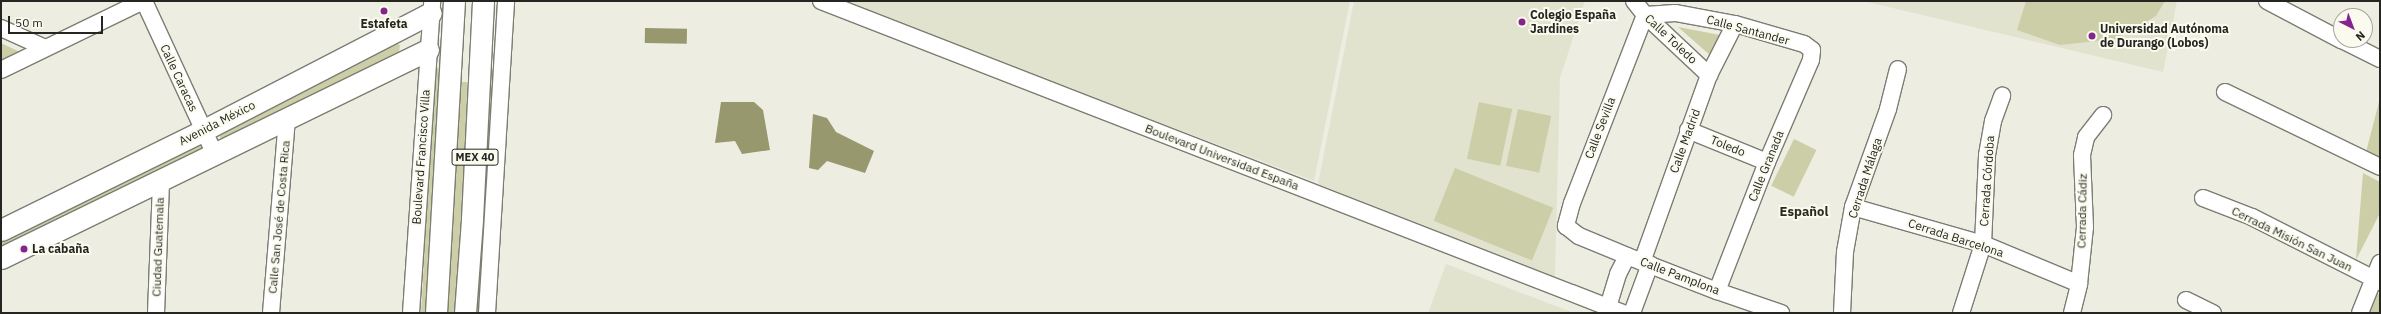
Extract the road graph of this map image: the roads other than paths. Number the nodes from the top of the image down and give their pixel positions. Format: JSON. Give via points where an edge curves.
{"nodes":[{"id":1,"x":143,"y":1,"type":"edge"},
{"id":2,"x":454,"y":1,"type":"edge"},
{"id":3,"x":483,"y":1,"type":"edge"},
{"id":4,"x":506,"y":1,"type":"edge"},
{"id":5,"x":821,"y":1,"type":"edge"},
{"id":6,"x":1634,"y":1,"type":"edge"},
{"id":7,"x":2267,"y":1,"type":"edge"},
{"id":8,"x":431,"y":7,"type":"edge"},
{"id":9,"x":1644,"y":15,"type":"junction"},
{"id":10,"x":1735,"y":24,"type":"junction"},
{"id":11,"x":1,"y":28,"type":"edge"},
{"id":12,"x":2333,"y":36,"type":"edge"},
{"id":13,"x":1804,"y":44,"type":"joint"},
{"id":14,"x":45,"y":48,"type":"junction"},
{"id":15,"x":2358,"y":48,"type":"edge"},
{"id":16,"x":428,"y":50,"type":"junction"},
{"id":17,"x":2380,"y":58,"type":"edge"},
{"id":18,"x":1898,"y":69,"type":"dead end"},
{"id":19,"x":1,"y":70,"type":"edge"},
{"id":20,"x":1709,"y":75,"type":"junction"},
{"id":21,"x":2225,"y":92,"type":"dead end"},
{"id":22,"x":2002,"y":96,"type":"dead end"},
{"id":23,"x":2103,"y":115,"type":"dead end"},
{"id":24,"x":287,"y":120,"type":"junction"},
{"id":25,"x":204,"y":130,"type":"junction"},
{"id":26,"x":1688,"y":130,"type":"junction"},
{"id":27,"x":215,"y":155,"type":"junction"},
{"id":28,"x":1767,"y":162,"type":"junction"},
{"id":29,"x":2380,"y":167,"type":"edge"},
{"id":30,"x":161,"y":181,"type":"junction"},
{"id":31,"x":2203,"y":198,"type":"dead end"},
{"id":32,"x":1854,"y":207,"type":"junction"},
{"id":33,"x":1,"y":230,"type":"edge"},
{"id":34,"x":1579,"y":236,"type":"joint"},
{"id":35,"x":1983,"y":244,"type":"junction"},
{"id":36,"x":1627,"y":256,"type":"junction"},
{"id":37,"x":1,"y":258,"type":"edge"},
{"id":38,"x":1646,"y":263,"type":"junction"},
{"id":39,"x":2380,"y":263,"type":"edge"},
{"id":40,"x":2377,"y":280,"type":"edge"},
{"id":41,"x":2079,"y":284,"type":"junction"},
{"id":42,"x":1717,"y":291,"type":"junction"},
{"id":43,"x":2186,"y":300,"type":"dead end"},
{"id":44,"x":1615,"y":310,"type":"edge"},
{"id":45,"x":156,"y":313,"type":"edge"},
{"id":46,"x":271,"y":313,"type":"edge"},
{"id":47,"x":411,"y":313,"type":"edge"},
{"id":48,"x":436,"y":313,"type":"edge"},
{"id":49,"x":465,"y":313,"type":"edge"},
{"id":50,"x":487,"y":313,"type":"edge"},
{"id":51,"x":1632,"y":313,"type":"edge"},
{"id":52,"x":1781,"y":313,"type":"edge"},
{"id":53,"x":1842,"y":313,"type":"edge"},
{"id":54,"x":1961,"y":313,"type":"edge"},
{"id":55,"x":2072,"y":313,"type":"edge"},
{"id":56,"x":2213,"y":313,"type":"edge"},
{"id":57,"x":2360,"y":313,"type":"edge"}],
"edges":[{"from":1,"to":14,"type":"street"},
{"from":1,"to":25,"type":"street","name":"Calle Caracas"},
{"from":2,"to":48,"type":"main road","name":"Boulevard Francisco Villa","number":"MEX 40"},
{"from":3,"to":49,"type":"main road","number":"MEX 40"},
{"from":4,"to":50,"type":"street"},
{"from":5,"to":44,"type":"street","name":"Boulevard Universidad España"},
{"from":6,"to":9,"type":"street","name":"Calle Toledo"},
{"from":7,"to":12,"type":"street"},
{"from":8,"to":16,"type":"street","name":"Boulevard Francisco Villa"},
{"from":8,"to":25,"type":"main road","name":"Avenida México"},
{"from":9,"to":10,"type":"street","name":"Calle Santander","via":[[1675,13]]},
{"from":9,"to":20,"type":"street","name":"Calle Toledo"},
{"from":9,"to":34,"type":"street","name":"Calle Sevilla","via":[[1565,225]]},
{"from":10,"to":13,"type":"street","name":"Calle Santander"},
{"from":10,"to":20,"type":"street","name":"Calle Madrid"},
{"from":11,"to":14,"type":"street"},
{"from":13,"to":28,"type":"street","name":"Calle Granada","via":[[1812,50],[1811,60]]},
{"from":14,"to":19,"type":"street"},
{"from":15,"to":17,"type":"street"},
{"from":16,"to":24,"type":"main road"},
{"from":16,"to":47,"type":"street","name":"Boulevard Francisco Villa"},
{"from":18,"to":32,"type":"street","name":"Cerrada Málaga","via":[[1888,109]]},
{"from":20,"to":26,"type":"street","name":"Calle Madrid"},
{"from":21,"to":29,"type":"street"},
{"from":22,"to":35,"type":"street","name":"Cerrada Córdoba","via":[[1993,121],[1987,155]]},
{"from":23,"to":41,"type":"street","name":"Cerrada Cádiz","via":[[2086,137],[2082,155],[2085,227]]},
{"from":24,"to":27,"type":"main road"},
{"from":24,"to":46,"type":"street","name":"Calle San José de Costa Rica"},
{"from":25,"to":27,"type":"street","name":"Calle Caracas"},
{"from":25,"to":33,"type":"main road","name":"Avenida México"},
{"from":26,"to":28,"type":"street","name":"Toledo"},
{"from":26,"to":38,"type":"street","name":"Calle Madrid"},
{"from":27,"to":30,"type":"main road"},
{"from":28,"to":42,"type":"street","name":"Calle Granada"},
{"from":30,"to":37,"type":"main road"},
{"from":30,"to":45,"type":"street","name":"Ciudad Guatemala"},
{"from":31,"to":40,"type":"street","name":"Cerrada Misión San Juan","via":[[2252,217]]},
{"from":32,"to":35,"type":"street","name":"Cerrada Barcelona"},
{"from":32,"to":53,"type":"street","name":"Cerrada Málaga","via":[[1844,252]]},
{"from":34,"to":36,"type":"street","name":"Calle Pamplona"},
{"from":35,"to":41,"type":"street","name":"Cerrada Barcelona"},
{"from":35,"to":54,"type":"street","name":"Cerrada Córdoba"},
{"from":36,"to":38,"type":"street","name":"Calle Pamplona"},
{"from":36,"to":44,"type":"street","via":[[1618,274]]},
{"from":38,"to":42,"type":"street","name":"Calle Pamplona"},
{"from":38,"to":51,"type":"street","name":"Calle Madrid"},
{"from":39,"to":40,"type":"street"},
{"from":40,"to":57,"type":"street"},
{"from":41,"to":55,"type":"street","name":"Cerrada Cádiz"},
{"from":42,"to":52,"type":"street","name":"Calle Pamplona"},
{"from":43,"to":56,"type":"street"}]}
